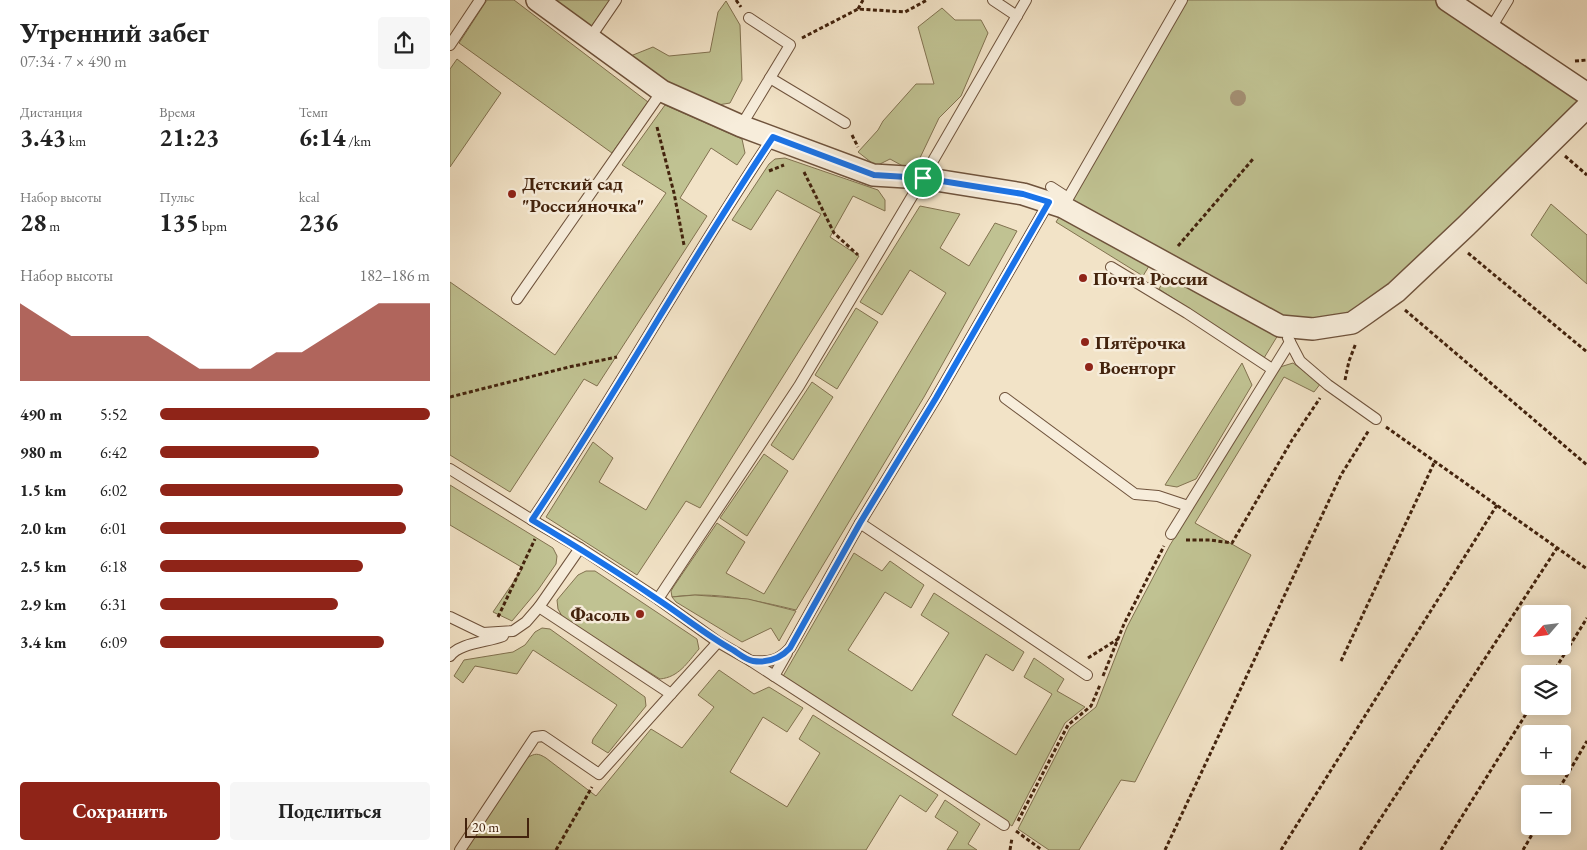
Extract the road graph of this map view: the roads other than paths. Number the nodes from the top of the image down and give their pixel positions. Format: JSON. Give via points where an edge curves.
{"nodes":[{"id":1,"x":480,"y":0,"type":"edge"},
{"id":2,"x":537,"y":0,"type":"edge"},
{"id":3,"x":616,"y":0,"type":"edge"},
{"id":4,"x":993,"y":0,"type":"edge"},
{"id":5,"x":1026,"y":0,"type":"edge"},
{"id":6,"x":1182,"y":0,"type":"edge"},
{"id":7,"x":1447,"y":0,"type":"edge"},
{"id":8,"x":1508,"y":0,"type":"edge"},
{"id":9,"x":1017,"y":16,"type":"junction"},
{"id":10,"x":749,"y":18,"type":"dead end"},
{"id":11,"x":1491,"y":28,"type":"junction"},
{"id":12,"x":590,"y":38,"type":"junction"},
{"id":13,"x":450,"y":45,"type":"edge"},
{"id":14,"x":770,"y":78,"type":"junction"},
{"id":15,"x":1587,"y":94,"type":"edge"},
{"id":16,"x":658,"y":96,"type":"junction"},
{"id":17,"x":1587,"y":107,"type":"edge"},
{"id":18,"x":845,"y":123,"type":"dead end"},
{"id":19,"x":741,"y":126,"type":"junction"},
{"id":20,"x":773,"y":137,"type":"junction"},
{"id":21,"x":923,"y":178,"type":"junction"},
{"id":22,"x":1058,"y":198,"type":"junction"},
{"id":23,"x":1111,"y":267,"type":"dead end"},
{"id":24,"x":517,"y":299,"type":"dead end"},
{"id":25,"x":1285,"y":334,"type":"junction"},
{"id":26,"x":1272,"y":369,"type":"junction"},
{"id":27,"x":1005,"y":398,"type":"dead end"},
{"id":28,"x":1376,"y":419,"type":"road end"},
{"id":29,"x":450,"y":469,"type":"edge"},
{"id":30,"x":1188,"y":506,"type":"junction"},
{"id":31,"x":532,"y":520,"type":"junction"},
{"id":32,"x":860,"y":523,"type":"junction"},
{"id":33,"x":1171,"y":534,"type":"dead end"},
{"id":34,"x":580,"y":548,"type":"junction"},
{"id":35,"x":658,"y":599,"type":"junction"},
{"id":36,"x":539,"y":607,"type":"junction"},
{"id":37,"x":450,"y":617,"type":"edge"},
{"id":38,"x":513,"y":631,"type":"junction"},
{"id":39,"x":718,"y":642,"type":"junction"},
{"id":40,"x":790,"y":648,"type":"junction"},
{"id":41,"x":450,"y":656,"type":"edge"},
{"id":42,"x":751,"y":661,"type":"junction"},
{"id":43,"x":1086,"y":675,"type":"dead end"},
{"id":44,"x":774,"y":676,"type":"junction"},
{"id":45,"x":671,"y":694,"type":"junction"},
{"id":46,"x":1004,"y":825,"type":"road end"},
{"id":47,"x":460,"y":850,"type":"edge"}],
"edges":[{"from":1,"to":13,"type":"lane"},
{"from":2,"to":12,"type":"street"},
{"from":3,"to":12,"type":"lane"},
{"from":4,"to":9,"type":"lane"},
{"from":5,"to":9,"type":"lane"},
{"from":6,"to":22,"type":"lane"},
{"from":7,"to":11,"type":"street"},
{"from":8,"to":11,"type":"lane"},
{"from":9,"to":21,"type":"lane"},
{"from":10,"to":14,"type":"lane","via":[[790,45]]},
{"from":11,"to":15,"type":"street"},
{"from":12,"to":16,"type":"street"},
{"from":14,"to":18,"type":"lane"},
{"from":14,"to":19,"type":"lane"},
{"from":16,"to":19,"type":"street"},
{"from":16,"to":24,"type":"lane"},
{"from":17,"to":25,"type":"street","via":[[1389,297],[1352,323]]},
{"from":19,"to":20,"type":"street"},
{"from":20,"to":21,"type":"street","via":[[874,175]]},
{"from":20,"to":31,"type":"lane"},
{"from":21,"to":22,"type":"street"},
{"from":21,"to":35,"type":"lane","via":[[799,386]]},
{"from":22,"to":25,"type":"street"},
{"from":22,"to":32,"type":"lane"},
{"from":23,"to":26,"type":"lane"},
{"from":25,"to":26,"type":"lane"},
{"from":25,"to":28,"type":"lane","via":[[1300,361]]},
{"from":26,"to":30,"type":"lane"},
{"from":27,"to":30,"type":"lane","via":[[1135,494],[1158,496]]},
{"from":29,"to":31,"type":"lane"},
{"from":30,"to":33,"type":"lane"},
{"from":31,"to":34,"type":"lane"},
{"from":32,"to":40,"type":"lane"},
{"from":32,"to":43,"type":"lane"},
{"from":34,"to":35,"type":"lane"},
{"from":34,"to":36,"type":"lane"},
{"from":35,"to":39,"type":"lane"},
{"from":36,"to":38,"type":"lane"},
{"from":36,"to":45,"type":"lane"},
{"from":37,"to":38,"type":"lane","via":[[483,632]]},
{"from":38,"to":41,"type":"lane","via":[[453,652]]},
{"from":39,"to":42,"type":"lane"},
{"from":39,"to":45,"type":"lane"},
{"from":40,"to":42,"type":"lane","via":[[772,661]]},
{"from":40,"to":44,"type":"lane"},
{"from":42,"to":44,"type":"lane"},
{"from":44,"to":46,"type":"lane"},
{"from":45,"to":47,"type":"lane","via":[[599,774],[549,740],[535,737]]}]}
